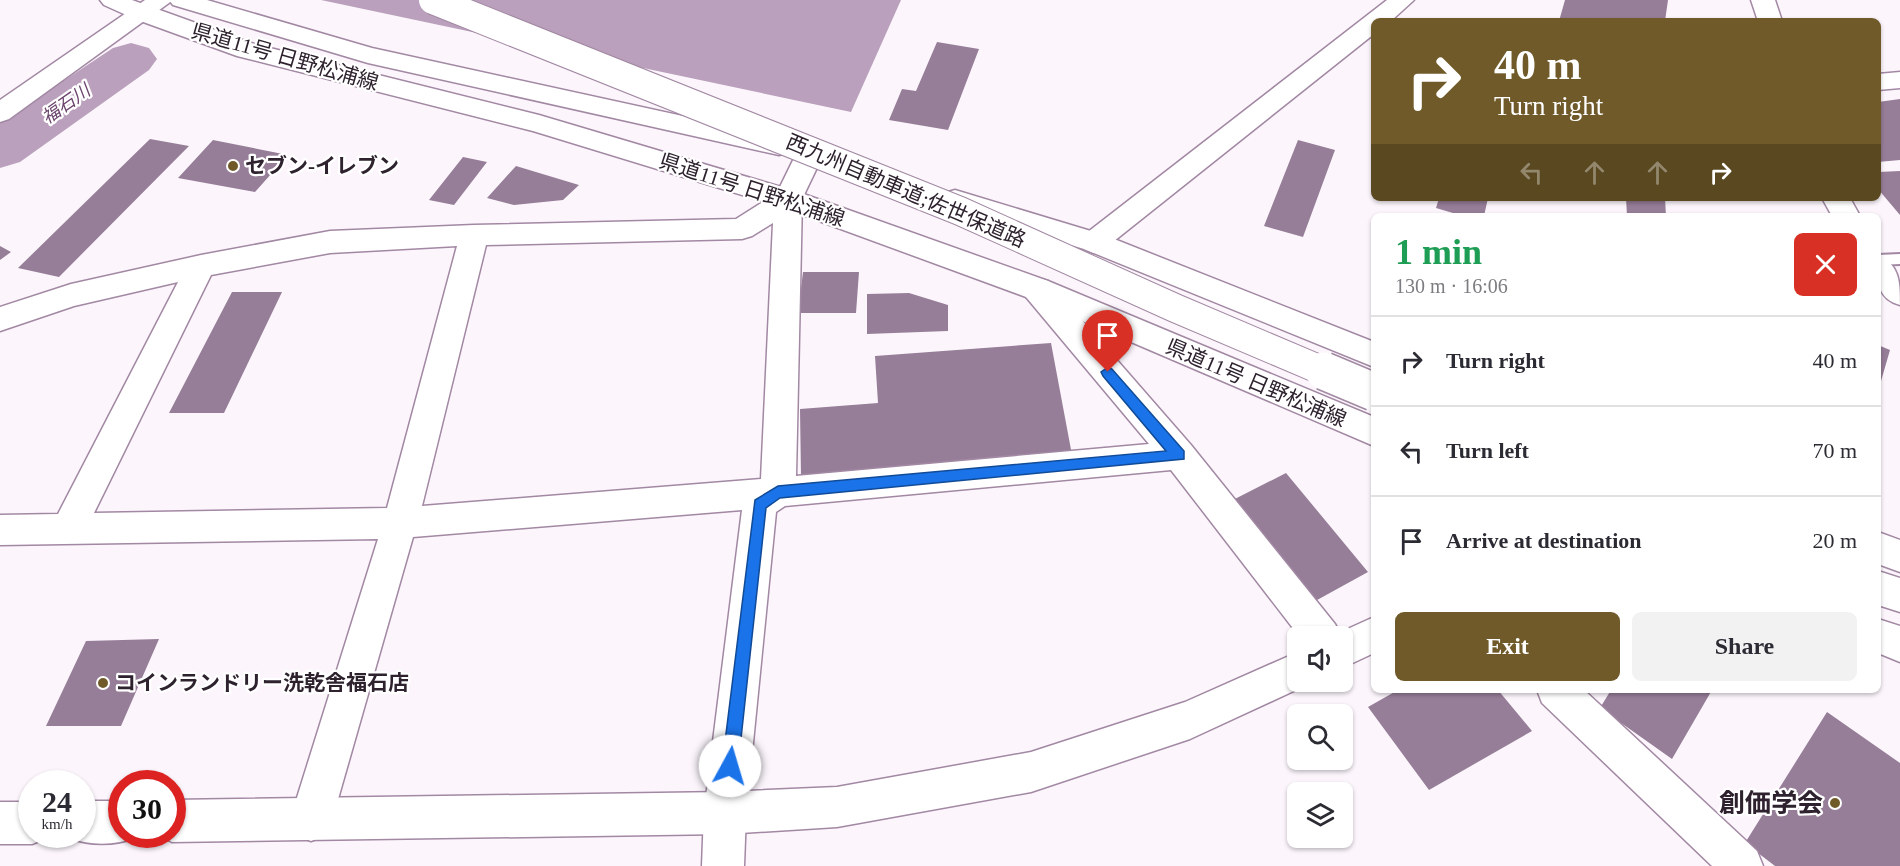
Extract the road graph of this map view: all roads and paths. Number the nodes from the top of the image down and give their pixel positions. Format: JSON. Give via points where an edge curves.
{"nodes":[{"id":1,"x":112,"y":0,"type":"edge"},
{"id":2,"x":181,"y":0,"type":"edge"},
{"id":3,"x":433,"y":0,"type":"edge"},
{"id":4,"x":1402,"y":0,"type":"edge"},
{"id":5,"x":1763,"y":0,"type":"edge"},
{"id":6,"x":152,"y":7,"type":"edge"},
{"id":7,"x":1380,"y":18,"type":"edge"},
{"id":8,"x":1769,"y":18,"type":"edge"},
{"id":9,"x":1371,"y":25,"type":"edge"},
{"id":10,"x":1900,"y":80,"type":"edge"},
{"id":11,"x":1881,"y":82,"type":"edge"},
{"id":12,"x":0,"y":113,"type":"edge"},
{"id":13,"x":810,"y":153,"type":"junction"},
{"id":14,"x":788,"y":199,"type":"junction"},
{"id":15,"x":474,"y":235,"type":"junction"},
{"id":16,"x":1094,"y":242,"type":"junction"},
{"id":17,"x":1900,"y":259,"type":"edge"},
{"id":18,"x":1881,"y":260,"type":"edge"},
{"id":19,"x":201,"y":266,"type":"junction"},
{"id":20,"x":1881,"y":271,"type":"edge"},
{"id":21,"x":1037,"y":289,"type":"junction"},
{"id":22,"x":1900,"y":294,"type":"edge"},
{"id":23,"x":0,"y":319,"type":"edge"},
{"id":24,"x":1371,"y":355,"type":"edge"},
{"id":25,"x":1371,"y":391,"type":"edge"},
{"id":26,"x":1371,"y":431,"type":"edge"},
{"id":27,"x":1179,"y":455,"type":"junction"},
{"id":28,"x":778,"y":492,"type":"junction"},
{"id":29,"x":400,"y":523,"type":"junction"},
{"id":30,"x":68,"y":529,"type":"junction"},
{"id":31,"x":0,"y":530,"type":"edge"},
{"id":32,"x":1881,"y":549,"type":"edge"},
{"id":33,"x":1900,"y":556,"type":"edge"},
{"id":34,"x":1881,"y":589,"type":"edge"},
{"id":35,"x":1900,"y":595,"type":"edge"},
{"id":36,"x":1314,"y":626,"type":"edge"},
{"id":37,"x":1371,"y":636,"type":"edge"},
{"id":38,"x":1881,"y":637,"type":"edge"},
{"id":39,"x":1353,"y":644,"type":"edge"},
{"id":40,"x":1900,"y":644,"type":"edge"},
{"id":41,"x":1287,"y":675,"type":"edge"},
{"id":42,"x":1559,"y":693,"type":"edge"},
{"id":43,"x":725,"y":813,"type":"junction"},
{"id":44,"x":311,"y":820,"type":"junction"},
{"id":45,"x":186,"y":822,"type":"edge"},
{"id":46,"x":0,"y":823,"type":"edge"},
{"id":47,"x":18,"y":823,"type":"edge"},
{"id":48,"x":723,"y":866,"type":"edge"},
{"id":49,"x":1742,"y":866,"type":"edge"}],
"edges":[{"from":1,"to":6,"type":"main road","name":"県道11号 日野松浦線"},
{"from":2,"to":13,"type":"main road","name":"県道11号 日野松浦線","via":[[368,55]]},
{"from":3,"to":25,"type":"main road","name":"西九州自動車道;佐世保道路","bridge":true,"via":[[960,211]]},
{"from":4,"to":7,"type":"main road"},
{"from":5,"to":8,"type":"main road"},
{"from":6,"to":12,"type":"main road"},
{"from":6,"to":14,"type":"main road","name":"県道11号 日野松浦線","via":[[246,50],[539,124]]},
{"from":9,"to":16,"type":"main road"},
{"from":10,"to":11,"type":"main road"},
{"from":13,"to":14,"type":"main road"},
{"from":13,"to":16,"type":"main road","name":"県道11号 日野松浦線"},
{"from":14,"to":15,"type":"main road","via":[[742,229]]},
{"from":14,"to":21,"type":"main road","name":"県道11号 日野松浦線"},
{"from":14,"to":28,"type":"main road"},
{"from":15,"to":19,"type":"main road","via":[[330,242]]},
{"from":15,"to":29,"type":"main road"},
{"from":16,"to":24,"type":"main road","name":"県道11号 日野松浦線"},
{"from":17,"to":18,"type":"lane"},
{"from":19,"to":23,"type":"main road","via":[[71,295]]},
{"from":19,"to":30,"type":"main road"},
{"from":20,"to":22,"type":"main road"},
{"from":21,"to":26,"type":"main road","name":"県道11号 日野松浦線"},
{"from":21,"to":27,"type":"main road"},
{"from":27,"to":28,"type":"main road"},
{"from":27,"to":36,"type":"main road"},
{"from":28,"to":29,"type":"main road"},
{"from":28,"to":43,"type":"main road","via":[[760,505]]},
{"from":29,"to":30,"type":"main road"},
{"from":29,"to":44,"type":"main road"},
{"from":30,"to":31,"type":"main road"},
{"from":32,"to":33,"type":"main road"},
{"from":34,"to":35,"type":"main road"},
{"from":37,"to":39,"type":"main road"},
{"from":38,"to":40,"type":"main road"},
{"from":41,"to":43,"type":"main road","via":[[1190,720],[1031,772],[837,807]]},
{"from":42,"to":49,"type":"main road"},
{"from":43,"to":44,"type":"main road"},
{"from":43,"to":48,"type":"main road"},
{"from":44,"to":45,"type":"main road"},
{"from":46,"to":47,"type":"main road"}]}
